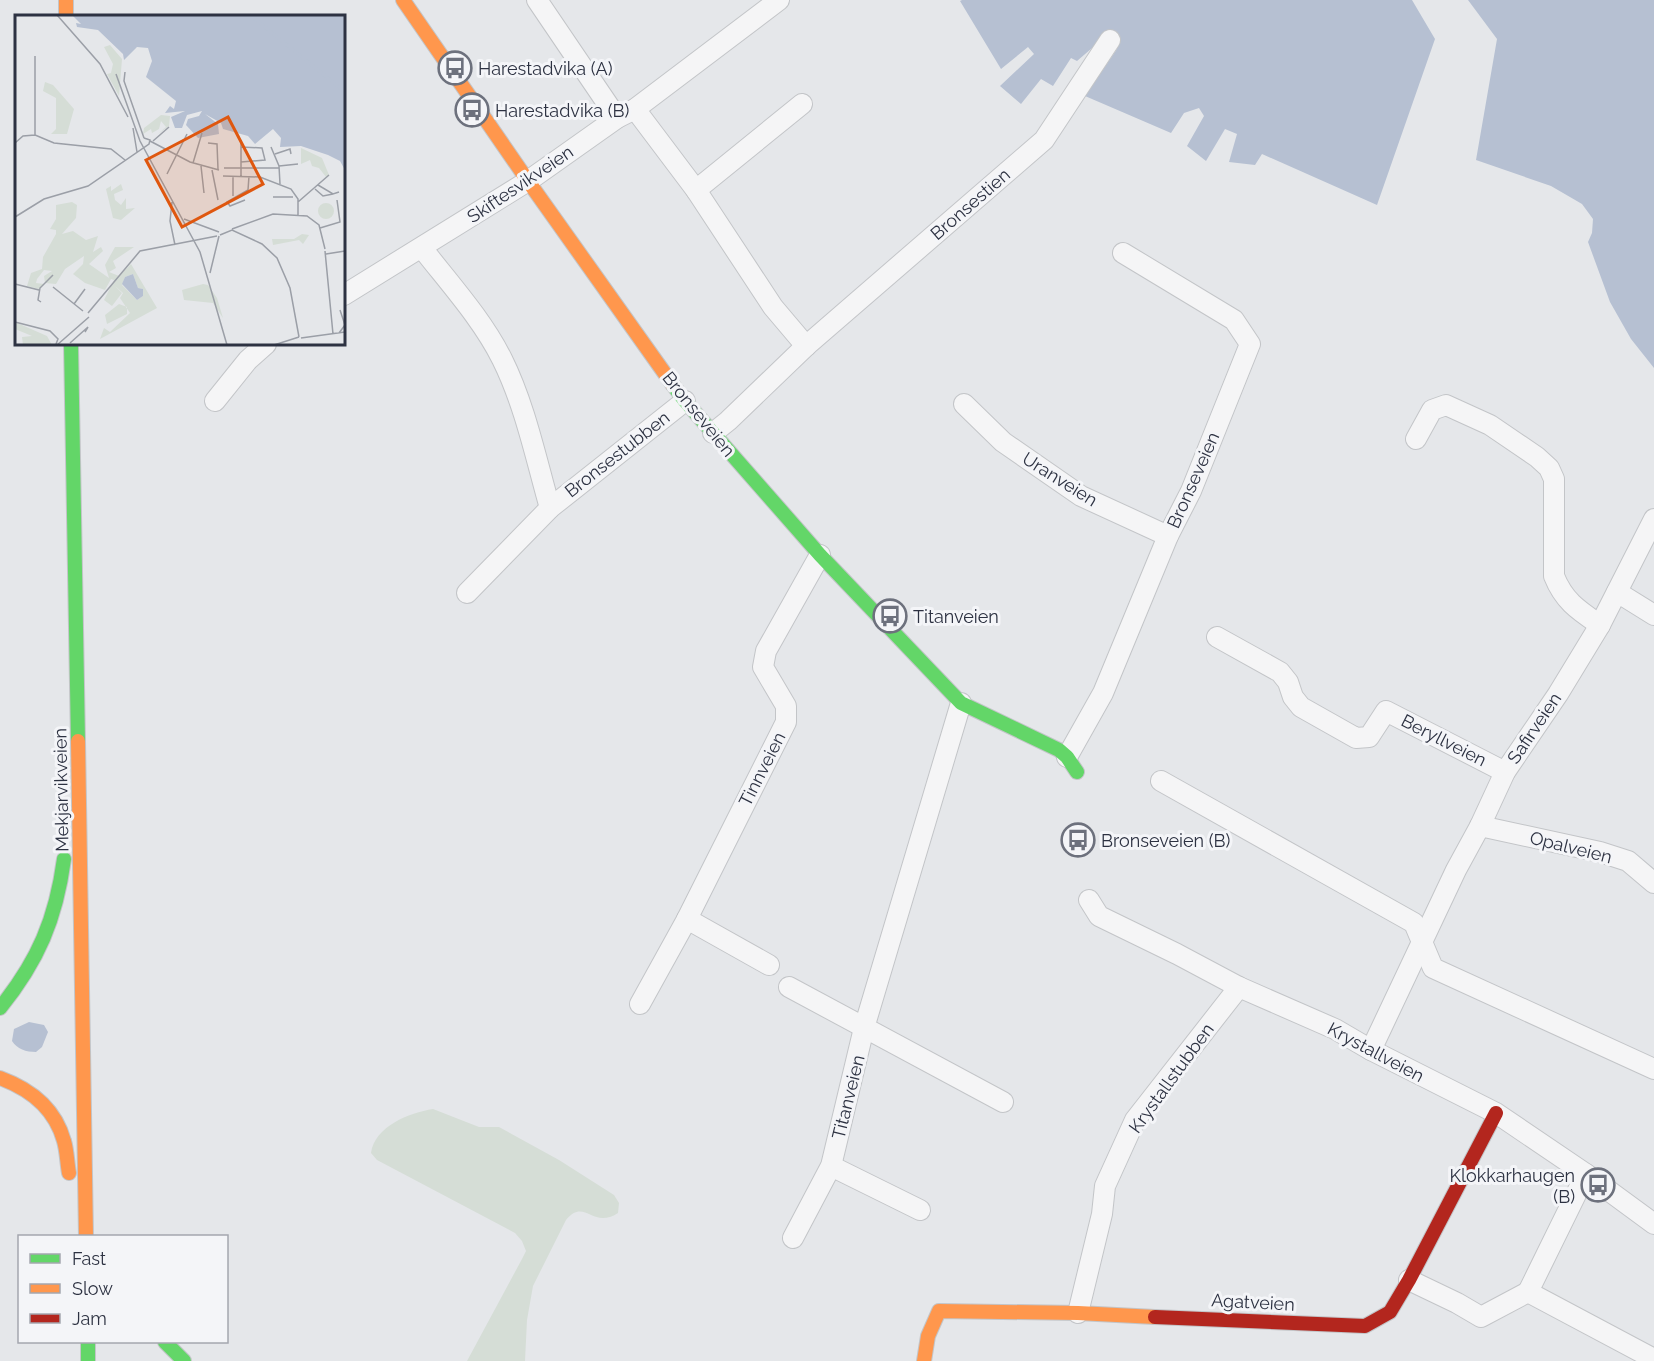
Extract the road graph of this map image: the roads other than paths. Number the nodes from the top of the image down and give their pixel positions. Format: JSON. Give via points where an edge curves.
{"nodes":[{"id":1,"x":403,"y":0,"type":"edge"},
{"id":2,"x":537,"y":0,"type":"edge"},
{"id":3,"x":779,"y":0,"type":"edge"},
{"id":4,"x":1110,"y":40,"type":"dead end"},
{"id":5,"x":802,"y":104,"type":"dead end"},
{"id":6,"x":635,"y":109,"type":"junction"},
{"id":7,"x":617,"y":118,"type":"junction"},
{"id":8,"x":528,"y":181,"type":"junction"},
{"id":9,"x":696,"y":190,"type":"junction"},
{"id":10,"x":422,"y":248,"type":"junction"},
{"id":11,"x":1123,"y":253,"type":"dead end"},
{"id":12,"x":345,"y":294,"type":"edge"},
{"id":13,"x":71,"y":345,"type":"edge"},
{"id":14,"x":265,"y":345,"type":"edge"},
{"id":15,"x":806,"y":346,"type":"junction"},
{"id":16,"x":215,"y":400,"type":"dead end"},
{"id":17,"x":685,"y":401,"type":"junction"},
{"id":18,"x":964,"y":405,"type":"dead end"},
{"id":19,"x":713,"y":433,"type":"junction"},
{"id":20,"x":1416,"y":439,"type":"dead end"},
{"id":21,"x":550,"y":508,"type":"junction"},
{"id":22,"x":1654,"y":519,"type":"edge"},
{"id":23,"x":1168,"y":536,"type":"junction"},
{"id":24,"x":820,"y":555,"type":"junction"},
{"id":25,"x":1617,"y":592,"type":"junction"},
{"id":26,"x":467,"y":593,"type":"dead end"},
{"id":27,"x":1654,"y":615,"type":"edge"},
{"id":28,"x":1600,"y":625,"type":"junction"},
{"id":29,"x":1217,"y":637,"type":"dead end"},
{"id":30,"x":961,"y":703,"type":"junction"},
{"id":31,"x":1072,"y":765,"type":"joint"},
{"id":32,"x":1505,"y":771,"type":"junction"},
{"id":33,"x":78,"y":777,"type":"junction"},
{"id":34,"x":1161,"y":781,"type":"dead end"},
{"id":35,"x":1480,"y":826,"type":"junction"},
{"id":36,"x":1654,"y":884,"type":"edge"},
{"id":37,"x":1089,"y":900,"type":"dead end"},
{"id":38,"x":687,"y":919,"type":"junction"},
{"id":39,"x":1421,"y":942,"type":"junction"},
{"id":40,"x":769,"y":965,"type":"dead end"},
{"id":41,"x":789,"y":987,"type":"dead end"},
{"id":42,"x":1239,"y":987,"type":"junction"},
{"id":43,"x":639,"y":1004,"type":"dead end"},
{"id":44,"x":0,"y":1008,"type":"edge"},
{"id":45,"x":864,"y":1028,"type":"junction"},
{"id":46,"x":1371,"y":1050,"type":"junction"},
{"id":47,"x":1654,"y":1069,"type":"edge"},
{"id":48,"x":0,"y":1078,"type":"edge"},
{"id":49,"x":1003,"y":1102,"type":"dead end"},
{"id":50,"x":1496,"y":1113,"type":"junction"},
{"id":51,"x":84,"y":1157,"type":"junction"},
{"id":52,"x":831,"y":1166,"type":"junction"},
{"id":53,"x":1586,"y":1174,"type":"junction"},
{"id":54,"x":97,"y":1179,"type":"dead end"},
{"id":55,"x":920,"y":1210,"type":"dead end"},
{"id":56,"x":86,"y":1221,"type":"junction"},
{"id":57,"x":1654,"y":1224,"type":"edge"},
{"id":58,"x":86,"y":1235,"type":"edge"},
{"id":59,"x":793,"y":1238,"type":"dead end"},
{"id":60,"x":1409,"y":1280,"type":"junction"},
{"id":61,"x":1528,"y":1292,"type":"junction"},
{"id":62,"x":1078,"y":1312,"type":"junction"},
{"id":63,"x":88,"y":1343,"type":"edge"},
{"id":64,"x":167,"y":1343,"type":"edge"},
{"id":65,"x":1654,"y":1359,"type":"edge"},
{"id":66,"x":88,"y":1361,"type":"edge"},
{"id":67,"x":184,"y":1361,"type":"edge"},
{"id":68,"x":924,"y":1361,"type":"edge"}],
"edges":[{"from":1,"to":8,"type":"main road","name":"Bronseveien"},
{"from":2,"to":7,"type":"street"},
{"from":3,"to":6,"type":"street","name":"Skiftesvikveien"},
{"from":4,"to":15,"type":"street","name":"Bronsestien","via":[[1044,140]]},
{"from":5,"to":9,"type":"street"},
{"from":6,"to":7,"type":"street","name":"Skiftesvikveien"},
{"from":6,"to":9,"type":"street"},
{"from":7,"to":8,"type":"street","name":"Skiftesvikveien"},
{"from":8,"to":10,"type":"street","name":"Skiftesvikveien"},
{"from":8,"to":17,"type":"main road","name":"Bronseveien"},
{"from":9,"to":15,"type":"street","via":[[773,307]]},
{"from":10,"to":12,"type":"street","name":"Skiftesvikveien"},
{"from":10,"to":21,"type":"street","name":"Bronsestubben","via":[[476,317],[503,360]]},
{"from":11,"to":23,"type":"street","name":"Bronseveien","via":[[1234,320],[1250,344],[1191,491]]},
{"from":13,"to":33,"type":"main road","name":"Mekjarvikveien"},
{"from":14,"to":16,"type":"street"},
{"from":15,"to":19,"type":"street","name":"Bronsestien"},
{"from":17,"to":19,"type":"main road","name":"Bronseveien"},
{"from":17,"to":21,"type":"street","name":"Bronsestubben"},
{"from":18,"to":23,"type":"street","name":"Uranveien","via":[[1003,442],[1081,496]]},
{"from":19,"to":24,"type":"main road","name":"Bronseveien"},
{"from":20,"to":28,"type":"street","via":[[1432,410],[1446,405],[1490,425],[1549,468],[1554,479],[1554,576],[1559,590],[1575,609]]},
{"from":21,"to":26,"type":"street","name":"Bronsestubben"},
{"from":22,"to":25,"type":"street","name":"Safirveien"},
{"from":23,"to":31,"type":"street","name":"Bronseveien"},
{"from":24,"to":30,"type":"main road","name":"Bronseveien"},
{"from":24,"to":38,"type":"street","name":"Tinnveien","via":[[766,651],[763,667],[786,706],[786,722]]},
{"from":25,"to":27,"type":"street"},
{"from":25,"to":28,"type":"street","name":"Safirveien"},
{"from":28,"to":32,"type":"street","name":"Safirveien"},
{"from":29,"to":32,"type":"street","name":"Beryllveien","via":[[1280,672],[1301,707],[1356,738],[1369,737],[1386,711]]},
{"from":30,"to":31,"type":"main road","name":"Bronseveien","via":[[1059,750]]},
{"from":30,"to":45,"type":"street","name":"Titanveien"},
{"from":32,"to":35,"type":"street","name":"Safirveien"},
{"from":33,"to":44,"type":"main road","via":[[52,924],[29,969]]},
{"from":33,"to":51,"type":"main road","name":"Mekjarvikveien"},
{"from":34,"to":39,"type":"street","via":[[1414,923]]},
{"from":35,"to":36,"type":"street","name":"Opalveien","via":[[1628,861]]},
{"from":35,"to":39,"type":"street","name":"Safirveien"},
{"from":37,"to":42,"type":"street","name":"Krystallveien","via":[[1099,916]]},
{"from":38,"to":40,"type":"street"},
{"from":38,"to":43,"type":"street","name":"Tinnveien"},
{"from":39,"to":46,"type":"street","name":"Safirveien"},
{"from":39,"to":47,"type":"street","via":[[1433,968]]},
{"from":41,"to":45,"type":"street","name":"Titanveien"},
{"from":42,"to":46,"type":"street","name":"Krystallveien","via":[[1335,1029]]},
{"from":42,"to":62,"type":"street","name":"Krystallstubben","via":[[1135,1120],[1105,1186]]},
{"from":45,"to":49,"type":"street","name":"Titanveien"},
{"from":45,"to":52,"type":"street","name":"Titanveien"},
{"from":46,"to":50,"type":"street","name":"Krystallveien"},
{"from":48,"to":56,"type":"main road","via":[[33,1093],[58,1122],[73,1190]]},
{"from":50,"to":53,"type":"street","name":"Krystallveien"},
{"from":50,"to":60,"type":"main road","name":"Agatveien"},
{"from":51,"to":54,"type":"main road"},
{"from":51,"to":56,"type":"main road","name":"Mekjarvikveien"},
{"from":52,"to":55,"type":"street"},
{"from":52,"to":59,"type":"street","name":"Titanveien"},
{"from":53,"to":57,"type":"street","name":"Krystallveien"},
{"from":53,"to":61,"type":"street"},
{"from":56,"to":58,"type":"main road","name":"Mekjarvikveien"},
{"from":60,"to":61,"type":"street","via":[[1481,1317]]},
{"from":60,"to":62,"type":"main road","name":"Agatveien","via":[[1390,1312],[1365,1326]]},
{"from":61,"to":65,"type":"street"},
{"from":62,"to":68,"type":"main road","name":"Agatveien","via":[[939,1311],[928,1336]]},
{"from":63,"to":66,"type":"main road"},
{"from":64,"to":67,"type":"main road"}]}
